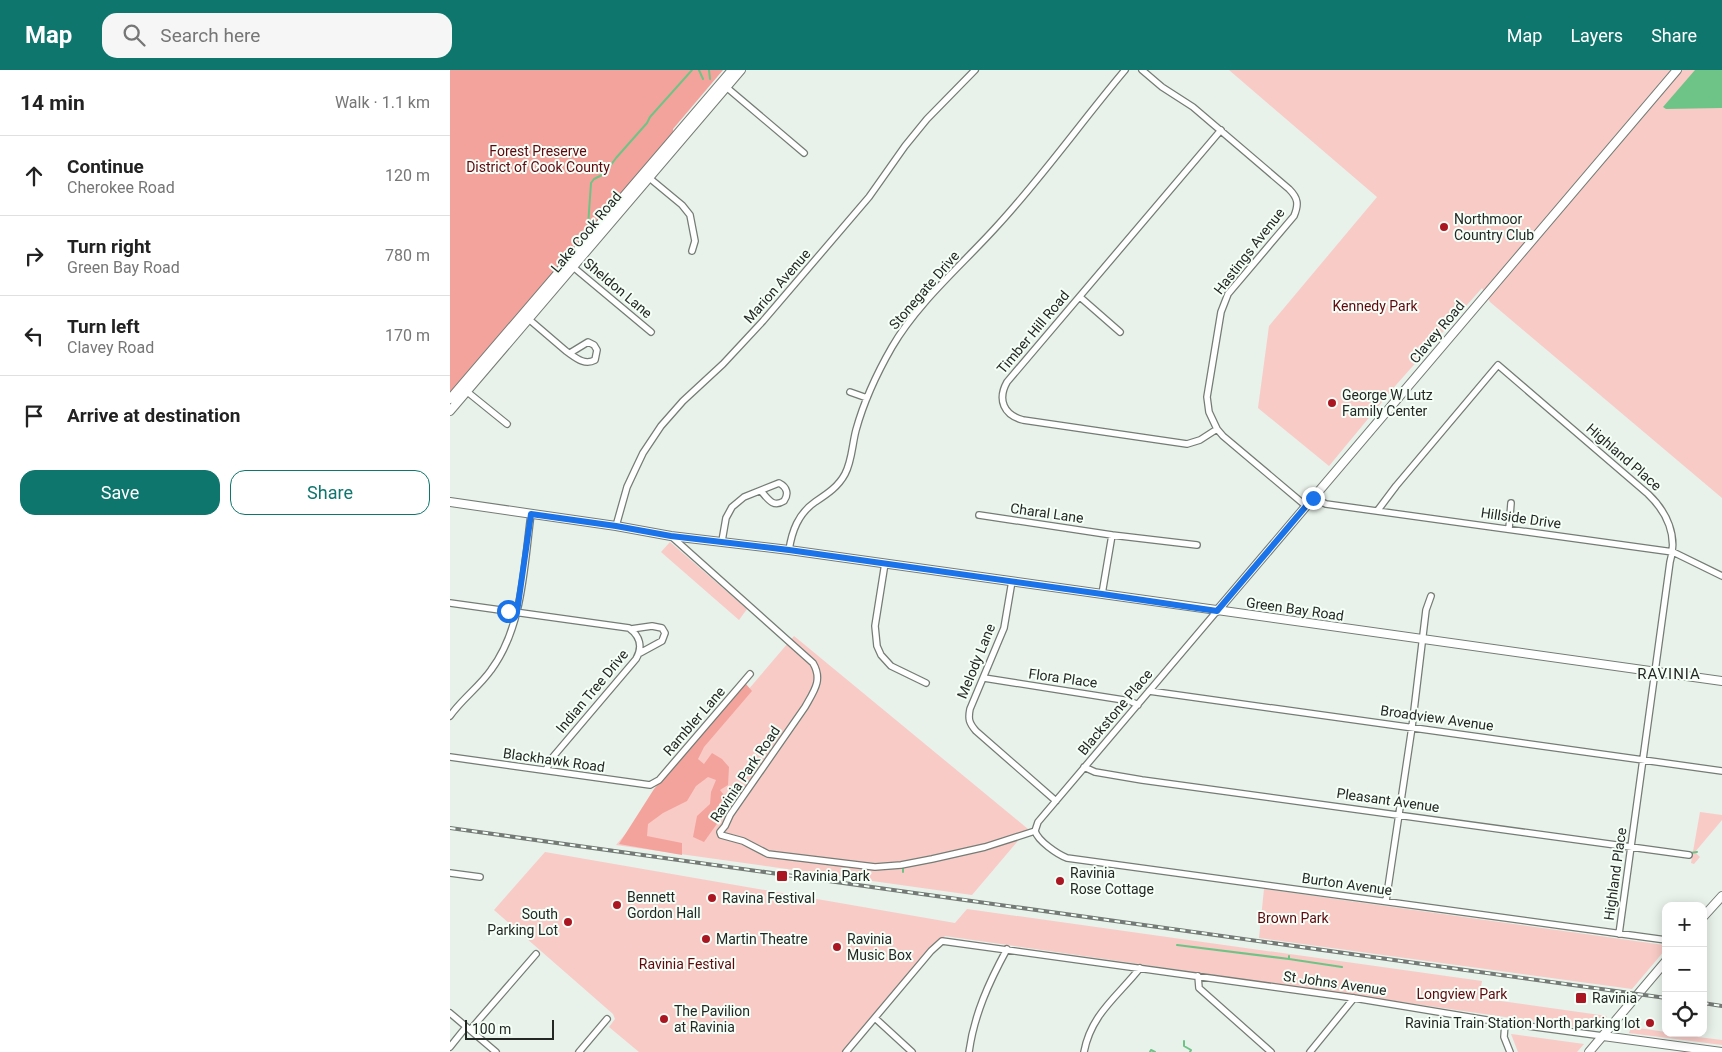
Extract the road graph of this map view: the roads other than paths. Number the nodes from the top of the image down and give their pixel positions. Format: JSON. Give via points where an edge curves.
{"nodes":[{"id":1,"x":732,"y":70,"type":"edge"},
{"id":2,"x":741,"y":70,"type":"edge"},
{"id":3,"x":975,"y":70,"type":"edge"},
{"id":4,"x":1125,"y":70,"type":"edge"},
{"id":5,"x":1142,"y":70,"type":"edge"},
{"id":6,"x":1677,"y":70,"type":"edge"},
{"id":7,"x":724,"y":85,"type":"junction"},
{"id":8,"x":1221,"y":130,"type":"junction"},
{"id":9,"x":804,"y":153,"type":"dead end"},
{"id":10,"x":646,"y":175,"type":"junction"},
{"id":11,"x":692,"y":251,"type":"dead end"},
{"id":12,"x":570,"y":265,"type":"junction"},
{"id":13,"x":1080,"y":297,"type":"junction"},
{"id":14,"x":526,"y":317,"type":"junction"},
{"id":15,"x":651,"y":332,"type":"dead end"},
{"id":16,"x":1120,"y":332,"type":"dead end"},
{"id":17,"x":570,"y":353,"type":"junction"},
{"id":18,"x":464,"y":389,"type":"junction"},
{"id":19,"x":850,"y":392,"type":"dead end"},
{"id":20,"x":867,"y":398,"type":"junction"},
{"id":21,"x":450,"y":399,"type":"edge"},
{"id":22,"x":450,"y":411,"type":"edge"},
{"id":23,"x":507,"y":424,"type":"dead end"},
{"id":24,"x":1217,"y":429,"type":"junction"},
{"id":25,"x":762,"y":491,"type":"junction"},
{"id":26,"x":1313,"y":498,"type":"junction"},
{"id":27,"x":450,"y":502,"type":"edge"},
{"id":28,"x":1512,"y":503,"type":"dead end"},
{"id":29,"x":1306,"y":506,"type":"junction"},
{"id":30,"x":1378,"y":510,"type":"junction"},
{"id":31,"x":531,"y":514,"type":"junction"},
{"id":32,"x":979,"y":515,"type":"dead end"},
{"id":33,"x":616,"y":526,"type":"junction"},
{"id":34,"x":1508,"y":529,"type":"junction"},
{"id":35,"x":1112,"y":535,"type":"junction"},
{"id":36,"x":671,"y":536,"type":"junction"},
{"id":37,"x":722,"y":541,"type":"junction"},
{"id":38,"x":1197,"y":545,"type":"dead end"},
{"id":39,"x":789,"y":550,"type":"junction"},
{"id":40,"x":1673,"y":552,"type":"junction"},
{"id":41,"x":884,"y":563,"type":"junction"},
{"id":42,"x":1722,"y":576,"type":"edge"},
{"id":43,"x":1012,"y":581,"type":"junction"},
{"id":44,"x":1102,"y":594,"type":"junction"},
{"id":45,"x":1431,"y":596,"type":"dead end"},
{"id":46,"x":450,"y":603,"type":"edge"},
{"id":47,"x":1217,"y":611,"type":"junction"},
{"id":48,"x":517,"y":612,"type":"junction"},
{"id":49,"x":631,"y":629,"type":"junction"},
{"id":50,"x":1424,"y":640,"type":"junction"},
{"id":51,"x":640,"y":653,"type":"junction"},
{"id":52,"x":1656,"y":672,"type":"junction"},
{"id":53,"x":750,"y":674,"type":"dead end"},
{"id":54,"x":984,"y":678,"type":"junction"},
{"id":55,"x":1722,"y":681,"type":"edge"},
{"id":56,"x":926,"y":683,"type":"dead end"},
{"id":57,"x":1149,"y":691,"type":"junction"},
{"id":58,"x":1138,"y":705,"type":"junction"},
{"id":59,"x":450,"y":716,"type":"edge"},
{"id":60,"x":1412,"y":727,"type":"junction"},
{"id":61,"x":450,"y":757,"type":"edge"},
{"id":62,"x":1644,"y":760,"type":"junction"},
{"id":63,"x":1084,"y":767,"type":"junction"},
{"id":64,"x":546,"y":770,"type":"junction"},
{"id":65,"x":1722,"y":771,"type":"edge"},
{"id":66,"x":655,"y":784,"type":"joint"},
{"id":67,"x":1056,"y":801,"type":"junction"},
{"id":68,"x":1399,"y":814,"type":"junction"},
{"id":69,"x":1035,"y":831,"type":"junction"},
{"id":70,"x":1631,"y":847,"type":"junction"},
{"id":71,"x":1689,"y":856,"type":"dead end"},
{"id":72,"x":450,"y":872,"type":"edge"},
{"id":73,"x":480,"y":877,"type":"dead end"},
{"id":74,"x":1722,"y":896,"type":"edge"},
{"id":75,"x":1386,"y":901,"type":"junction"},
{"id":76,"x":1707,"y":913,"type":"edge"},
{"id":77,"x":1619,"y":934,"type":"junction"},
{"id":78,"x":1662,"y":939,"type":"edge"},
{"id":79,"x":1007,"y":949,"type":"junction"},
{"id":80,"x":536,"y":954,"type":"dead end"},
{"id":81,"x":1662,"y":966,"type":"edge"},
{"id":82,"x":1140,"y":968,"type":"junction"},
{"id":83,"x":1198,"y":976,"type":"junction"},
{"id":84,"x":1354,"y":998,"type":"junction"},
{"id":85,"x":450,"y":1013,"type":"edge"},
{"id":86,"x":875,"y":1018,"type":"junction"},
{"id":87,"x":606,"y":1019,"type":"dead end"},
{"id":88,"x":1505,"y":1023,"type":"junction"},
{"id":89,"x":468,"y":1028,"type":"junction"},
{"id":90,"x":1603,"y":1036,"type":"junction"},
{"id":91,"x":450,"y":1047,"type":"edge"},
{"id":92,"x":496,"y":1052,"type":"edge"},
{"id":93,"x":579,"y":1052,"type":"edge"},
{"id":94,"x":846,"y":1052,"type":"edge"},
{"id":95,"x":912,"y":1052,"type":"edge"},
{"id":96,"x":969,"y":1052,"type":"edge"},
{"id":97,"x":1084,"y":1052,"type":"edge"},
{"id":98,"x":1269,"y":1052,"type":"edge"},
{"id":99,"x":1310,"y":1052,"type":"edge"},
{"id":100,"x":1510,"y":1052,"type":"edge"},
{"id":101,"x":1589,"y":1052,"type":"edge"},
{"id":102,"x":1722,"y":1052,"type":"edge"}],
"edges":[{"from":1,"to":7,"type":"main road","name":"Lake Cook Road"},
{"from":2,"to":7,"type":"main road","name":"Lake Cook Road"},
{"from":3,"to":33,"type":"street","name":"Marion Avenue","via":[[927,119],[869,197],[763,321],[669,416],[634,472]]},
{"from":4,"to":20,"type":"street","name":"Stonegate Drive","via":[[999,225],[911,320],[893,345]]},
{"from":5,"to":8,"type":"street","name":"Hastings Avenue"},
{"from":6,"to":26,"type":"main road","name":"Clavey Road"},
{"from":7,"to":9,"type":"street"},
{"from":7,"to":10,"type":"main road","name":"Lake Cook Road"},
{"from":8,"to":13,"type":"street","name":"Timber Hill Road"},
{"from":8,"to":24,"type":"street","name":"Hastings Avenue","via":[[1289,189],[1298,204],[1294,216],[1243,276],[1224,301],[1220,312],[1207,397],[1209,412]]},
{"from":10,"to":11,"type":"street","via":[[682,205],[690,216],[695,241]]},
{"from":10,"to":12,"type":"main road","name":"Lake Cook Road"},
{"from":12,"to":14,"type":"main road","name":"Lake Cook Road"},
{"from":12,"to":15,"type":"street","name":"Sheldon Lane"},
{"from":13,"to":16,"type":"street"},
{"from":13,"to":24,"type":"street","name":"Timber Hill Road","via":[[1007,382],[1002,401],[1010,415],[1023,420],[1188,444]]},
{"from":14,"to":17,"type":"street"},
{"from":14,"to":18,"type":"main road","name":"Lake Cook Road"},
{"from":17,"to":17,"type":"street","via":[[582,361],[591,362],[595,360],[597,350],[588,342]]},
{"from":18,"to":21,"type":"main road","name":"Lake Cook Road"},
{"from":18,"to":22,"type":"main road","name":"Lake Cook Road"},
{"from":18,"to":23,"type":"street"},
{"from":19,"to":20,"type":"street"},
{"from":20,"to":39,"type":"street","name":"Stonegate Drive","via":[[845,474],[836,487],[813,503],[798,519]]},
{"from":24,"to":29,"type":"street","name":"Hastings Avenue"},
{"from":25,"to":25,"type":"street","via":[[775,504],[782,503],[787,494],[779,483]]},
{"from":25,"to":37,"type":"street","via":[[744,497],[732,507],[726,518]]},
{"from":26,"to":29,"type":"main road","name":"Clavey Road"},
{"from":26,"to":30,"type":"street","name":"Hillside Drive","via":[[1326,504]]},
{"from":27,"to":31,"type":"main road","name":"Green Bay Road"},
{"from":28,"to":34,"type":"street"},
{"from":29,"to":47,"type":"main road","name":"Clavey Road"},
{"from":30,"to":34,"type":"street","name":"Hillside Drive"},
{"from":30,"to":40,"type":"street","name":"Highland Place","via":[[1498,365],[1656,501],[1670,526]]},
{"from":31,"to":33,"type":"main road","name":"Green Bay Road"},
{"from":31,"to":48,"type":"street"},
{"from":32,"to":35,"type":"street","name":"Charal Lane"},
{"from":33,"to":36,"type":"main road","name":"Green Bay Road"},
{"from":34,"to":40,"type":"street","name":"Hillside Drive"},
{"from":35,"to":38,"type":"street","name":"Charal Lane"},
{"from":35,"to":44,"type":"street"},
{"from":36,"to":37,"type":"main road","name":"Green Bay Road"},
{"from":36,"to":69,"type":"street","name":"Ravinia Park Road","via":[[813,663],[819,678],[806,706],[730,815],[721,835],[743,841],[768,854],[875,867],[932,859]]},
{"from":37,"to":39,"type":"main road","name":"Green Bay Road"},
{"from":39,"to":41,"type":"main road","name":"Green Bay Road"},
{"from":40,"to":42,"type":"street","name":"Hillside Drive"},
{"from":40,"to":52,"type":"street","name":"Highland Place"},
{"from":41,"to":43,"type":"main road","name":"Green Bay Road"},
{"from":41,"to":56,"type":"street","via":[[875,626],[877,646],[891,666]]},
{"from":43,"to":44,"type":"main road","name":"Green Bay Road"},
{"from":43,"to":54,"type":"street","name":"Melody Lane","via":[[1004,628]]},
{"from":44,"to":47,"type":"main road","name":"Green Bay Road"},
{"from":45,"to":50,"type":"street","via":[[1426,610]]},
{"from":46,"to":48,"type":"street","name":"Indian Tree Drive"},
{"from":47,"to":50,"type":"main road","name":"Green Bay Road"},
{"from":47,"to":57,"type":"street","name":"Blackstone Place"},
{"from":48,"to":49,"type":"street","name":"Indian Tree Drive"},
{"from":48,"to":59,"type":"street","via":[[500,656]]},
{"from":49,"to":51,"type":"street","name":"Indian Tree Drive","via":[[638,636]]},
{"from":49,"to":51,"type":"street","name":"Indian Tree Drive","via":[[656,626],[665,633],[662,640]]},
{"from":50,"to":52,"type":"main road","name":"Green Bay Road"},
{"from":50,"to":60,"type":"street"},
{"from":51,"to":64,"type":"street","name":"Indian Tree Drive","via":[[552,758]]},
{"from":52,"to":55,"type":"main road","name":"Green Bay Road"},
{"from":52,"to":62,"type":"street","name":"Highland Place"},
{"from":53,"to":66,"type":"street","name":"Rambler Lane"},
{"from":54,"to":58,"type":"street","name":"Flora Place","via":[[1130,700]]},
{"from":54,"to":67,"type":"street","name":"Melody Lane","via":[[970,709],[971,725]]},
{"from":57,"to":58,"type":"street","name":"Blackstone Place"},
{"from":57,"to":60,"type":"street","name":"Broadview Avenue"},
{"from":58,"to":63,"type":"street","name":"Blackstone Place"},
{"from":60,"to":62,"type":"street","name":"Broadview Avenue"},
{"from":60,"to":68,"type":"street"},
{"from":61,"to":64,"type":"street","name":"Blackhawk Road"},
{"from":62,"to":65,"type":"street","name":"Broadview Avenue"},
{"from":62,"to":70,"type":"street","name":"Highland Place"},
{"from":63,"to":67,"type":"street","name":"Blackstone Place"},
{"from":63,"to":68,"type":"street","name":"Pleasant Avenue","via":[[1095,772]]},
{"from":64,"to":66,"type":"street","name":"Blackhawk Road","via":[[643,785]]},
{"from":67,"to":69,"type":"street","name":"Blackstone Place","via":[[1038,822]]},
{"from":68,"to":70,"type":"street","name":"Pleasant Avenue"},
{"from":68,"to":75,"type":"street"},
{"from":69,"to":75,"type":"street","name":"Burton Avenue","via":[[1036,836],[1058,855],[1067,858]]},
{"from":70,"to":71,"type":"street","name":"Pleasant Avenue"},
{"from":70,"to":77,"type":"street","name":"Highland Place"},
{"from":72,"to":73,"type":"street"},
{"from":74,"to":76,"type":"main road"},
{"from":75,"to":77,"type":"street","name":"Burton Avenue"},
{"from":77,"to":78,"type":"street","name":"Burton Avenue"},
{"from":79,"to":82,"type":"street","name":"St Johns Avenue"},
{"from":79,"to":86,"type":"street","name":"St Johns Avenue","via":[[944,941],[938,943]]},
{"from":79,"to":96,"type":"street","via":[[980,1005]]},
{"from":80,"to":89,"type":"street"},
{"from":81,"to":90,"type":"main road"},
{"from":82,"to":83,"type":"street","name":"St Johns Avenue"},
{"from":82,"to":97,"type":"street","via":[[1100,1014]]},
{"from":83,"to":84,"type":"street","name":"St Johns Avenue"},
{"from":83,"to":98,"type":"street","via":[[1199,988]]},
{"from":84,"to":88,"type":"street","name":"St Johns Avenue"},
{"from":84,"to":99,"type":"street"},
{"from":85,"to":89,"type":"street"},
{"from":86,"to":94,"type":"street"},
{"from":86,"to":95,"type":"street"},
{"from":87,"to":93,"type":"street"},
{"from":88,"to":90,"type":"street","name":"St Johns Avenue"},
{"from":88,"to":100,"type":"street","via":[[1504,1037]]},
{"from":89,"to":91,"type":"street"},
{"from":89,"to":92,"type":"street"},
{"from":90,"to":101,"type":"main road"},
{"from":90,"to":102,"type":"main road","name":"St Johns Avenue"}]}
